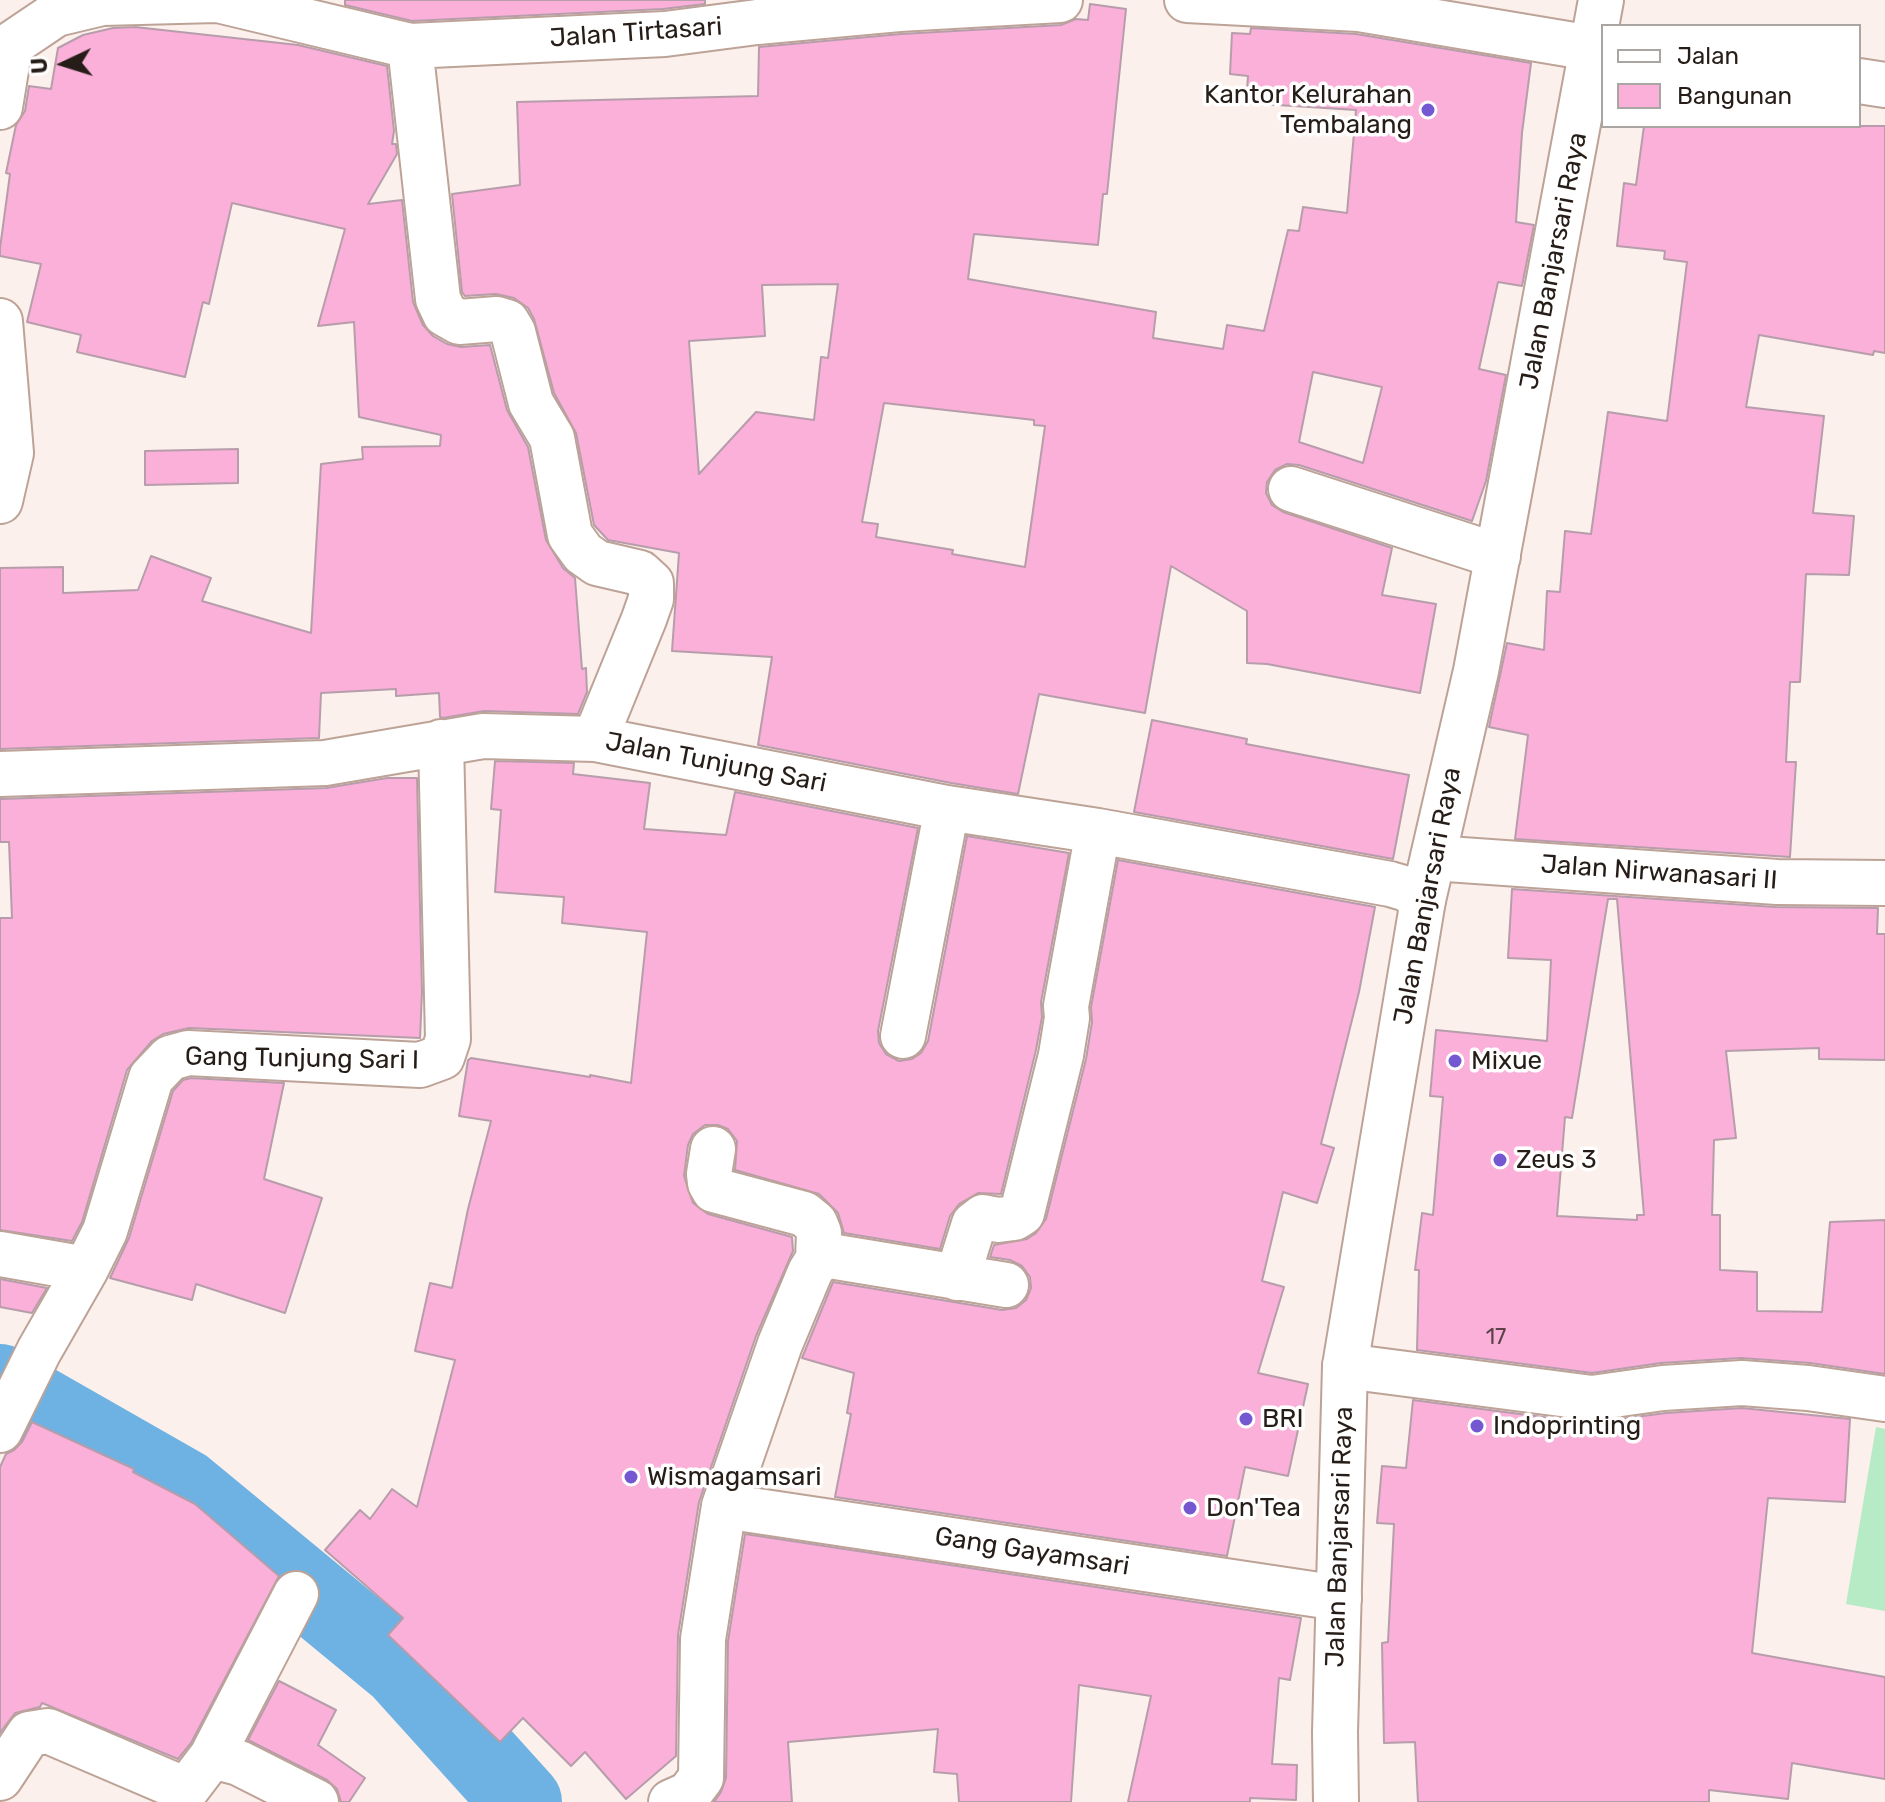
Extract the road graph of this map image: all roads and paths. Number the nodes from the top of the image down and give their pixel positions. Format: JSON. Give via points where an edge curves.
{"nodes":[{"id":1,"x":217,"y":0,"type":"edge"},
{"id":2,"x":1060,"y":0,"type":"edge"},
{"id":3,"x":1187,"y":0,"type":"edge"},
{"id":4,"x":1601,"y":0,"type":"edge"},
{"id":5,"x":899,"y":5,"type":"edge"},
{"id":6,"x":663,"y":17,"type":"edge"},
{"id":7,"x":410,"y":46,"type":"junction"},
{"id":8,"x":1598,"y":50,"type":"edge"},
{"id":9,"x":1861,"y":81,"type":"edge"},
{"id":10,"x":1885,"y":85,"type":"edge"},
{"id":11,"x":0,"y":107,"type":"edge"},
{"id":12,"x":0,"y":321,"type":"edge"},
{"id":13,"x":1291,"y":489,"type":"dead end"},
{"id":14,"x":0,"y":501,"type":"edge"},
{"id":15,"x":1498,"y":556,"type":"junction"},
{"id":16,"x":595,"y":739,"type":"junction"},
{"id":17,"x":441,"y":742,"type":"junction"},
{"id":18,"x":0,"y":774,"type":"edge"},
{"id":19,"x":947,"y":808,"type":"junction"},
{"id":20,"x":1098,"y":831,"type":"junction"},
{"id":21,"x":1433,"y":858,"type":"junction"},
{"id":22,"x":1885,"y":883,"type":"edge"},
{"id":23,"x":1423,"y":900,"type":"junction"},
{"id":24,"x":903,"y":1036,"type":"dead end"},
{"id":25,"x":713,"y":1149,"type":"dead end"},
{"id":26,"x":0,"y":1254,"type":"edge"},
{"id":27,"x":818,"y":1259,"type":"junction"},
{"id":28,"x":86,"y":1269,"type":"junction"},
{"id":29,"x":957,"y":1278,"type":"junction"},
{"id":30,"x":1006,"y":1285,"type":"dead end"},
{"id":31,"x":1345,"y":1366,"type":"junction"},
{"id":32,"x":1885,"y":1399,"type":"edge"},
{"id":33,"x":7,"y":1417,"type":"edge"},
{"id":34,"x":724,"y":1506,"type":"junction"},
{"id":35,"x":296,"y":1594,"type":"dead end"},
{"id":36,"x":1339,"y":1598,"type":"junction"},
{"id":37,"x":212,"y":1756,"type":"junction"},
{"id":38,"x":0,"y":1778,"type":"edge"},
{"id":39,"x":184,"y":1796,"type":"edge"},
{"id":40,"x":316,"y":1802,"type":"edge"},
{"id":41,"x":671,"y":1802,"type":"edge"},
{"id":42,"x":1336,"y":1802,"type":"edge"}],
"edges":[{"from":1,"to":7,"type":"street","name":"Jalan Tirtasari"},
{"from":1,"to":11,"type":"street","name":"Jalan Tirtasari","via":[[102,3],[56,14],[10,45]]},
{"from":2,"to":5,"type":"street","name":"Jalan Tirtasari"},
{"from":3,"to":8,"type":"street","via":[[1359,9]]},
{"from":4,"to":8,"type":"street","name":"Jalan Banjarsari Raya"},
{"from":5,"to":6,"type":"street","name":"Jalan Tirtasari","via":[[757,22]]},
{"from":6,"to":7,"type":"street","name":"Jalan Tirtasari"},
{"from":7,"to":16,"type":"street","via":[[438,299],[445,314],[459,322],[507,322],[531,403],[552,438],[570,535],[597,563],[640,573],[651,583],[644,619]]},
{"from":8,"to":15,"type":"street","name":"Jalan Banjarsari Raya"},
{"from":9,"to":10,"type":"street"},
{"from":12,"to":14,"type":"street","via":[[11,453]]},
{"from":13,"to":15,"type":"street"},
{"from":15,"to":21,"type":"street","name":"Jalan Banjarsari Raya"},
{"from":16,"to":17,"type":"street","name":"Jalan Tunjung Sari","via":[[483,736]]},
{"from":16,"to":19,"type":"street","name":"Jalan Tunjung Sari"},
{"from":17,"to":18,"type":"street","name":"Jalan Tunjung Sari","via":[[325,763]]},
{"from":17,"to":28,"type":"street","name":"Gang Tunjung Sari I","via":[[448,1039],[442,1057],[420,1065],[188,1053],[170,1058],[151,1078],[105,1231]]},
{"from":19,"to":20,"type":"street","name":"Jalan Tunjung Sari"},
{"from":19,"to":24,"type":"street"},
{"from":20,"to":23,"type":"street","name":"Jalan Tunjung Sari","via":[[1390,884]]},
{"from":20,"to":29,"type":"street","via":[[1061,1055],[1022,1213],[998,1220],[983,1217],[974,1224]]},
{"from":21,"to":22,"type":"street","name":"Jalan Nirwanasari II","via":[[1777,882]]},
{"from":21,"to":23,"type":"street","name":"Jalan Banjarsari Raya"},
{"from":23,"to":31,"type":"street","name":"Jalan Banjarsari Raya"},
{"from":25,"to":27,"type":"street","via":[[709,1174],[714,1190],[804,1214],[819,1233]]},
{"from":26,"to":28,"type":"street"},
{"from":27,"to":29,"type":"street","via":[[830,1256]]},
{"from":27,"to":34,"type":"street","via":[[780,1344]]},
{"from":28,"to":33,"type":"street","name":"Gang Tunjung Sari I"},
{"from":29,"to":30,"type":"street"},
{"from":31,"to":32,"type":"street","via":[[1592,1398],[1742,1383]]},
{"from":31,"to":36,"type":"street","name":"Jalan Banjarsari Raya"},
{"from":34,"to":36,"type":"street","name":"Gang Gayamsari"},
{"from":34,"to":41,"type":"street","via":[[703,1639],[701,1778],[689,1794]]},
{"from":35,"to":37,"type":"street"},
{"from":36,"to":42,"type":"street","name":"Jalan Banjarsari Raya"},
{"from":37,"to":39,"type":"street"},
{"from":37,"to":40,"type":"street","via":[[239,1763]]},
{"from":38,"to":39,"type":"street","via":[[29,1734],[48,1731]]}]}
